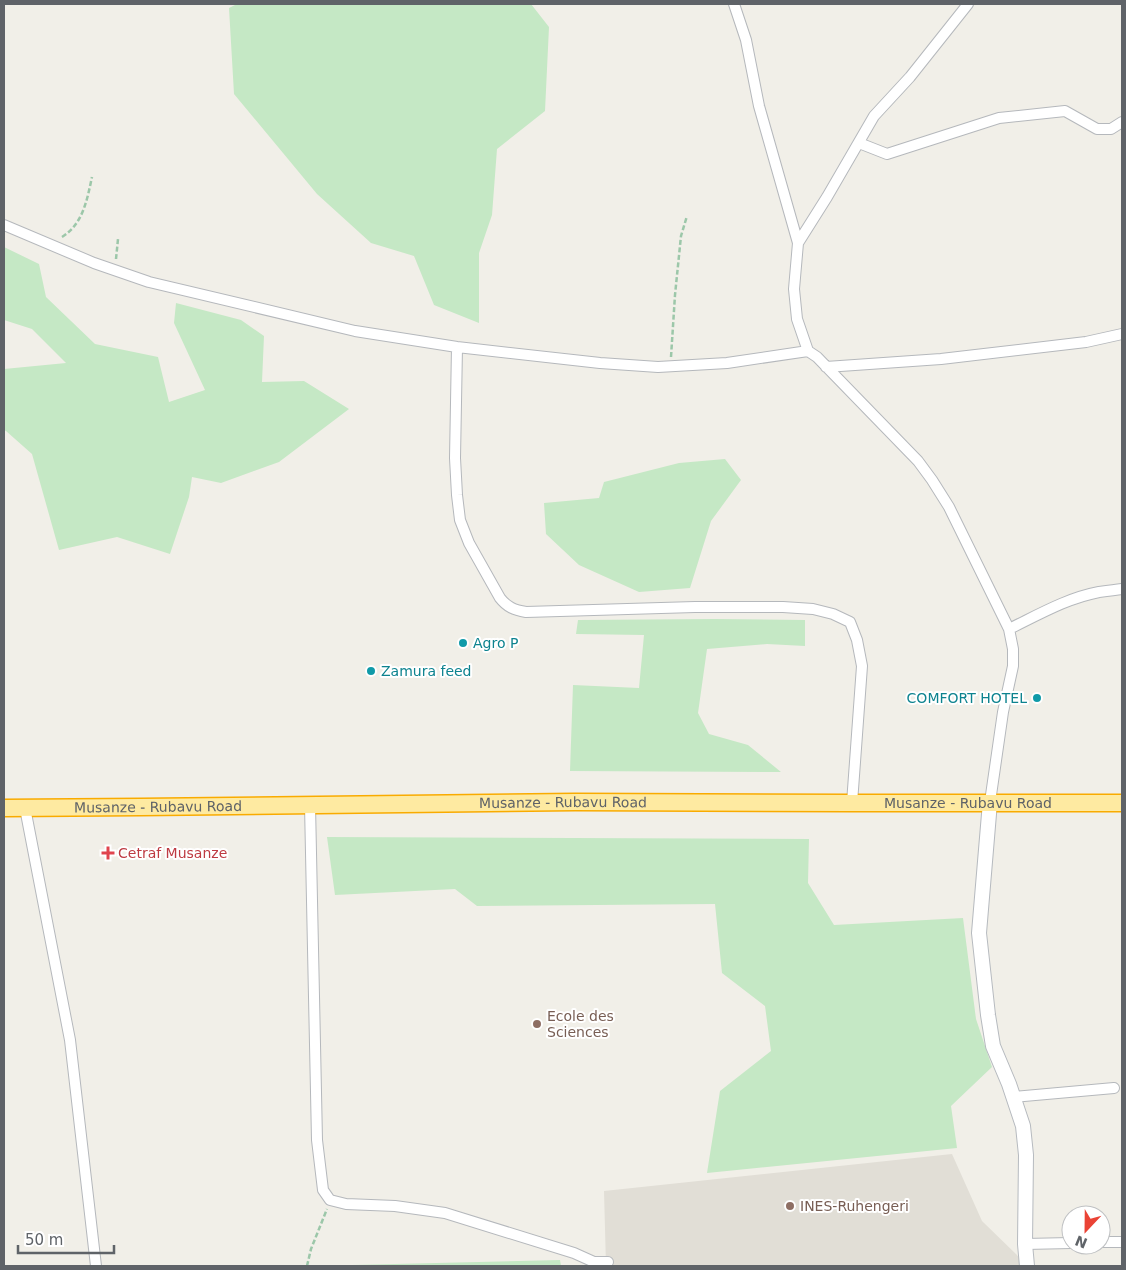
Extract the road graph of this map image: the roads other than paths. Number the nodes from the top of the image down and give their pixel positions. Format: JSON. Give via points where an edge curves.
{"nodes":[{"id":1,"x":734,"y":4,"type":"edge"},
{"id":2,"x":968,"y":4,"type":"edge"},
{"id":3,"x":1122,"y":122,"type":"edge"},
{"id":4,"x":859,"y":143,"type":"junction"},
{"id":5,"x":4,"y":225,"type":"edge"},
{"id":6,"x":798,"y":243,"type":"junction"},
{"id":7,"x":1122,"y":334,"type":"edge"},
{"id":8,"x":457,"y":348,"type":"junction"},
{"id":9,"x":808,"y":351,"type":"junction"},
{"id":10,"x":826,"y":367,"type":"junction"},
{"id":11,"x":1122,"y":589,"type":"edge"},
{"id":12,"x":1009,"y":629,"type":"junction"},
{"id":13,"x":990,"y":802,"type":"junction"},
{"id":14,"x":852,"y":803,"type":"junction"},
{"id":15,"x":1122,"y":803,"type":"edge"},
{"id":16,"x":310,"y":805,"type":"junction"},
{"id":17,"x":4,"y":808,"type":"edge"},
{"id":18,"x":25,"y":808,"type":"junction"},
{"id":19,"x":1114,"y":1088,"type":"dead end"},
{"id":20,"x":1014,"y":1097,"type":"junction"},
{"id":21,"x":1061,"y":1243,"type":"edge"},
{"id":22,"x":1025,"y":1244,"type":"junction"},
{"id":23,"x":608,"y":1262,"type":"dead end"},
{"id":24,"x":96,"y":1266,"type":"edge"},
{"id":25,"x":1027,"y":1266,"type":"edge"}],
"edges":[{"from":1,"to":6,"type":"street"},
{"from":2,"to":4,"type":"street","via":[[910,77],[874,116]]},
{"from":3,"to":4,"type":"street","via":[[1111,129],[1097,128],[1065,111],[999,118],[887,154]]},
{"from":4,"to":6,"type":"street"},
{"from":5,"to":8,"type":"street","via":[[149,282],[354,331]]},
{"from":6,"to":9,"type":"street","via":[[794,289],[797,319]]},
{"from":7,"to":10,"type":"street","via":[[1086,342],[941,359]]},
{"from":8,"to":9,"type":"street","via":[[658,367],[727,363]]},
{"from":8,"to":14,"type":"street","via":[[455,458],[460,520],[469,543],[505,604],[526,612],[783,607],[813,609],[850,622],[862,666]]},
{"from":9,"to":10,"type":"street"},
{"from":10,"to":12,"type":"street","via":[[918,461],[932,480],[949,507]]},
{"from":11,"to":12,"type":"street","via":[[1078,598]]},
{"from":12,"to":13,"type":"street","via":[[1012,666]]},
{"from":13,"to":14,"type":"highway","name":"Musanze - Rubavu Road"},
{"from":13,"to":15,"type":"highway","name":"Musanze - Rubavu Road"},
{"from":13,"to":20,"type":"main road","via":[[979,933],[993,1046]]},
{"from":14,"to":16,"type":"highway","name":"Musanze - Rubavu Road"},
{"from":16,"to":18,"type":"highway","name":"Musanze - Rubavu Road"},
{"from":16,"to":23,"type":"street","via":[[317,1140],[323,1190],[330,1200],[445,1213],[594,1262]]},
{"from":17,"to":18,"type":"highway","name":"Musanze - Rubavu Road"},
{"from":18,"to":24,"type":"street","via":[[70,1040]]},
{"from":19,"to":20,"type":"street"},
{"from":20,"to":22,"type":"main road","via":[[1023,1126],[1026,1155]]},
{"from":21,"to":22,"type":"street"},
{"from":22,"to":25,"type":"main road"}]}
